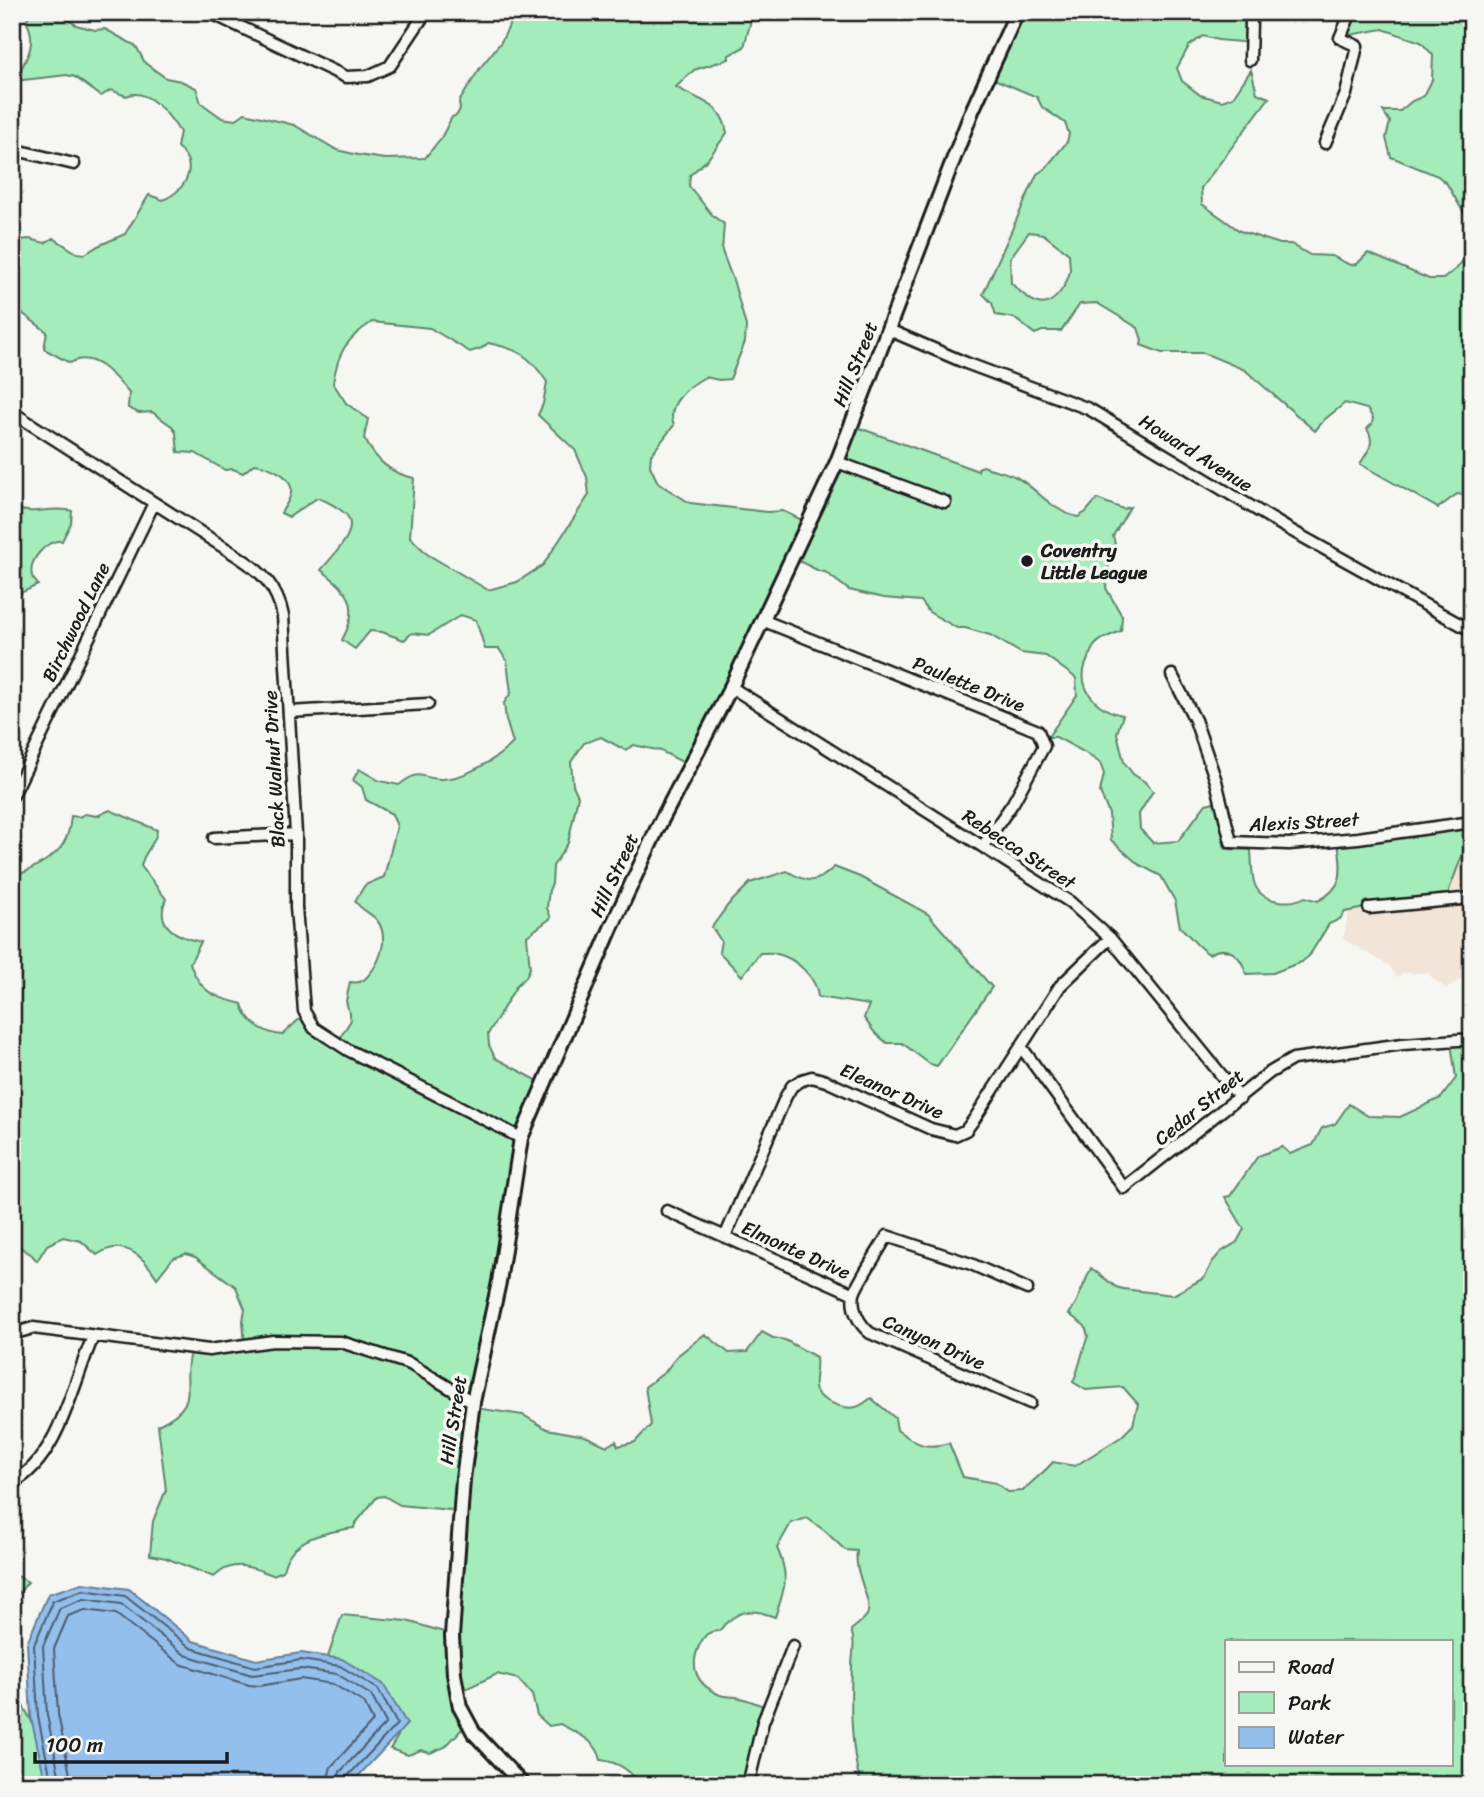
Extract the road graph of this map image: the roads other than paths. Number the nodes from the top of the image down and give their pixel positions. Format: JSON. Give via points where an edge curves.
{"nodes":[{"id":1,"x":209,"y":12,"type":"edge"},
{"id":2,"x":426,"y":12,"type":"edge"},
{"id":3,"x":1017,"y":12,"type":"edge"},
{"id":4,"x":1255,"y":12,"type":"edge"},
{"id":5,"x":1351,"y":12,"type":"edge"},
{"id":6,"x":1250,"y":60,"type":"dead end"},
{"id":7,"x":1325,"y":143,"type":"dead end"},
{"id":8,"x":12,"y":149,"type":"edge"},
{"id":9,"x":75,"y":164,"type":"dead end"},
{"id":10,"x":889,"y":331,"type":"junction"},
{"id":11,"x":12,"y":412,"type":"edge"},
{"id":12,"x":838,"y":461,"type":"junction"},
{"id":13,"x":945,"y":502,"type":"dead end"},
{"id":14,"x":154,"y":503,"type":"junction"},
{"id":15,"x":762,"y":620,"type":"junction"},
{"id":16,"x":1472,"y":631,"type":"edge"},
{"id":17,"x":1172,"y":675,"type":"dead end"},
{"id":18,"x":731,"y":687,"type":"junction"},
{"id":19,"x":428,"y":704,"type":"dead end"},
{"id":20,"x":289,"y":712,"type":"junction"},
{"id":21,"x":13,"y":795,"type":"edge"},
{"id":22,"x":1472,"y":822,"type":"edge"},
{"id":23,"x":296,"y":834,"type":"junction"},
{"id":24,"x":214,"y":838,"type":"dead end"},
{"id":25,"x":983,"y":846,"type":"junction"},
{"id":26,"x":1472,"y":898,"type":"edge"},
{"id":27,"x":1369,"y":908,"type":"dead end"},
{"id":28,"x":1110,"y":938,"type":"junction"},
{"id":29,"x":1472,"y":1039,"type":"edge"},
{"id":30,"x":1022,"y":1048,"type":"junction"},
{"id":31,"x":1240,"y":1098,"type":"junction"},
{"id":32,"x":521,"y":1138,"type":"junction"},
{"id":33,"x":667,"y":1211,"type":"dead end"},
{"id":34,"x":724,"y":1237,"type":"junction"},
{"id":35,"x":1027,"y":1289,"type":"dead end"},
{"id":36,"x":854,"y":1294,"type":"junction"},
{"id":37,"x":12,"y":1334,"type":"edge"},
{"id":38,"x":93,"y":1337,"type":"junction"},
{"id":39,"x":473,"y":1402,"type":"junction"},
{"id":40,"x":1030,"y":1403,"type":"dead end"},
{"id":41,"x":12,"y":1483,"type":"edge"},
{"id":42,"x":793,"y":1646,"type":"dead end"},
{"id":43,"x":523,"y":1785,"type":"edge"},
{"id":44,"x":748,"y":1785,"type":"edge"}],
"edges":[{"from":1,"to":2,"type":"street","via":[[346,77],[390,66]]},
{"from":3,"to":10,"type":"street","name":"Hill Street","via":[[935,203]]},
{"from":4,"to":6,"type":"street"},
{"from":5,"to":7,"type":"street","via":[[1340,38],[1357,46],[1346,94]]},
{"from":8,"to":9,"type":"street"},
{"from":10,"to":12,"type":"street","name":"Hill Street"},
{"from":10,"to":16,"type":"street","name":"Howard Avenue","via":[[1089,409],[1275,521]]},
{"from":11,"to":14,"type":"street","name":"Black Walnut Drive"},
{"from":12,"to":13,"type":"street"},
{"from":12,"to":15,"type":"street","name":"Hill Street"},
{"from":14,"to":20,"type":"street","name":"Black Walnut Drive","via":[[261,572],[273,585],[283,616]]},
{"from":14,"to":21,"type":"street","name":"Birchwood Lane"},
{"from":15,"to":18,"type":"street","name":"Hill Street"},
{"from":15,"to":25,"type":"street","name":"Paulette Drive","via":[[1038,731],[1044,746]]},
{"from":17,"to":22,"type":"street","name":"Alexis Street","via":[[1199,732],[1231,842],[1289,844]]},
{"from":18,"to":25,"type":"street","name":"Rebecca Street"},
{"from":18,"to":32,"type":"street","name":"Hill Street","via":[[617,914]]},
{"from":19,"to":20,"type":"street"},
{"from":20,"to":23,"type":"street","name":"Black Walnut Drive"},
{"from":23,"to":24,"type":"street"},
{"from":23,"to":32,"type":"street","name":"Black Walnut Drive","via":[[301,984],[304,1011],[314,1028]]},
{"from":25,"to":28,"type":"street","name":"Rebecca Street","via":[[1070,902]]},
{"from":26,"to":27,"type":"street"},
{"from":28,"to":30,"type":"street","name":"Eleanor Drive","via":[[1060,986]]},
{"from":28,"to":31,"type":"street","name":"Rebecca Street"},
{"from":29,"to":31,"type":"street","name":"Cedar Street","via":[[1293,1059]]},
{"from":30,"to":31,"type":"street","name":"Cedar Street","via":[[1124,1188]]},
{"from":30,"to":34,"type":"street","name":"Eleanor Drive","via":[[975,1118],[955,1135],[812,1077],[792,1086]]},
{"from":32,"to":39,"type":"street","name":"Hill Street","via":[[499,1282]]},
{"from":33,"to":34,"type":"street"},
{"from":34,"to":36,"type":"street","name":"Elmonte Drive"},
{"from":35,"to":36,"type":"street","via":[[971,1264],[887,1236]]},
{"from":36,"to":40,"type":"street","name":"Canyon Drive","via":[[856,1317],[870,1333]]},
{"from":37,"to":38,"type":"street","via":[[33,1328]]},
{"from":38,"to":39,"type":"street","via":[[209,1350],[273,1341],[341,1342],[410,1364]]},
{"from":38,"to":41,"type":"street","via":[[51,1444],[23,1478]]},
{"from":39,"to":43,"type":"street","name":"Hill Street","via":[[456,1573],[454,1674],[460,1707],[474,1733]]},
{"from":42,"to":44,"type":"street","via":[[763,1722]]}]}
